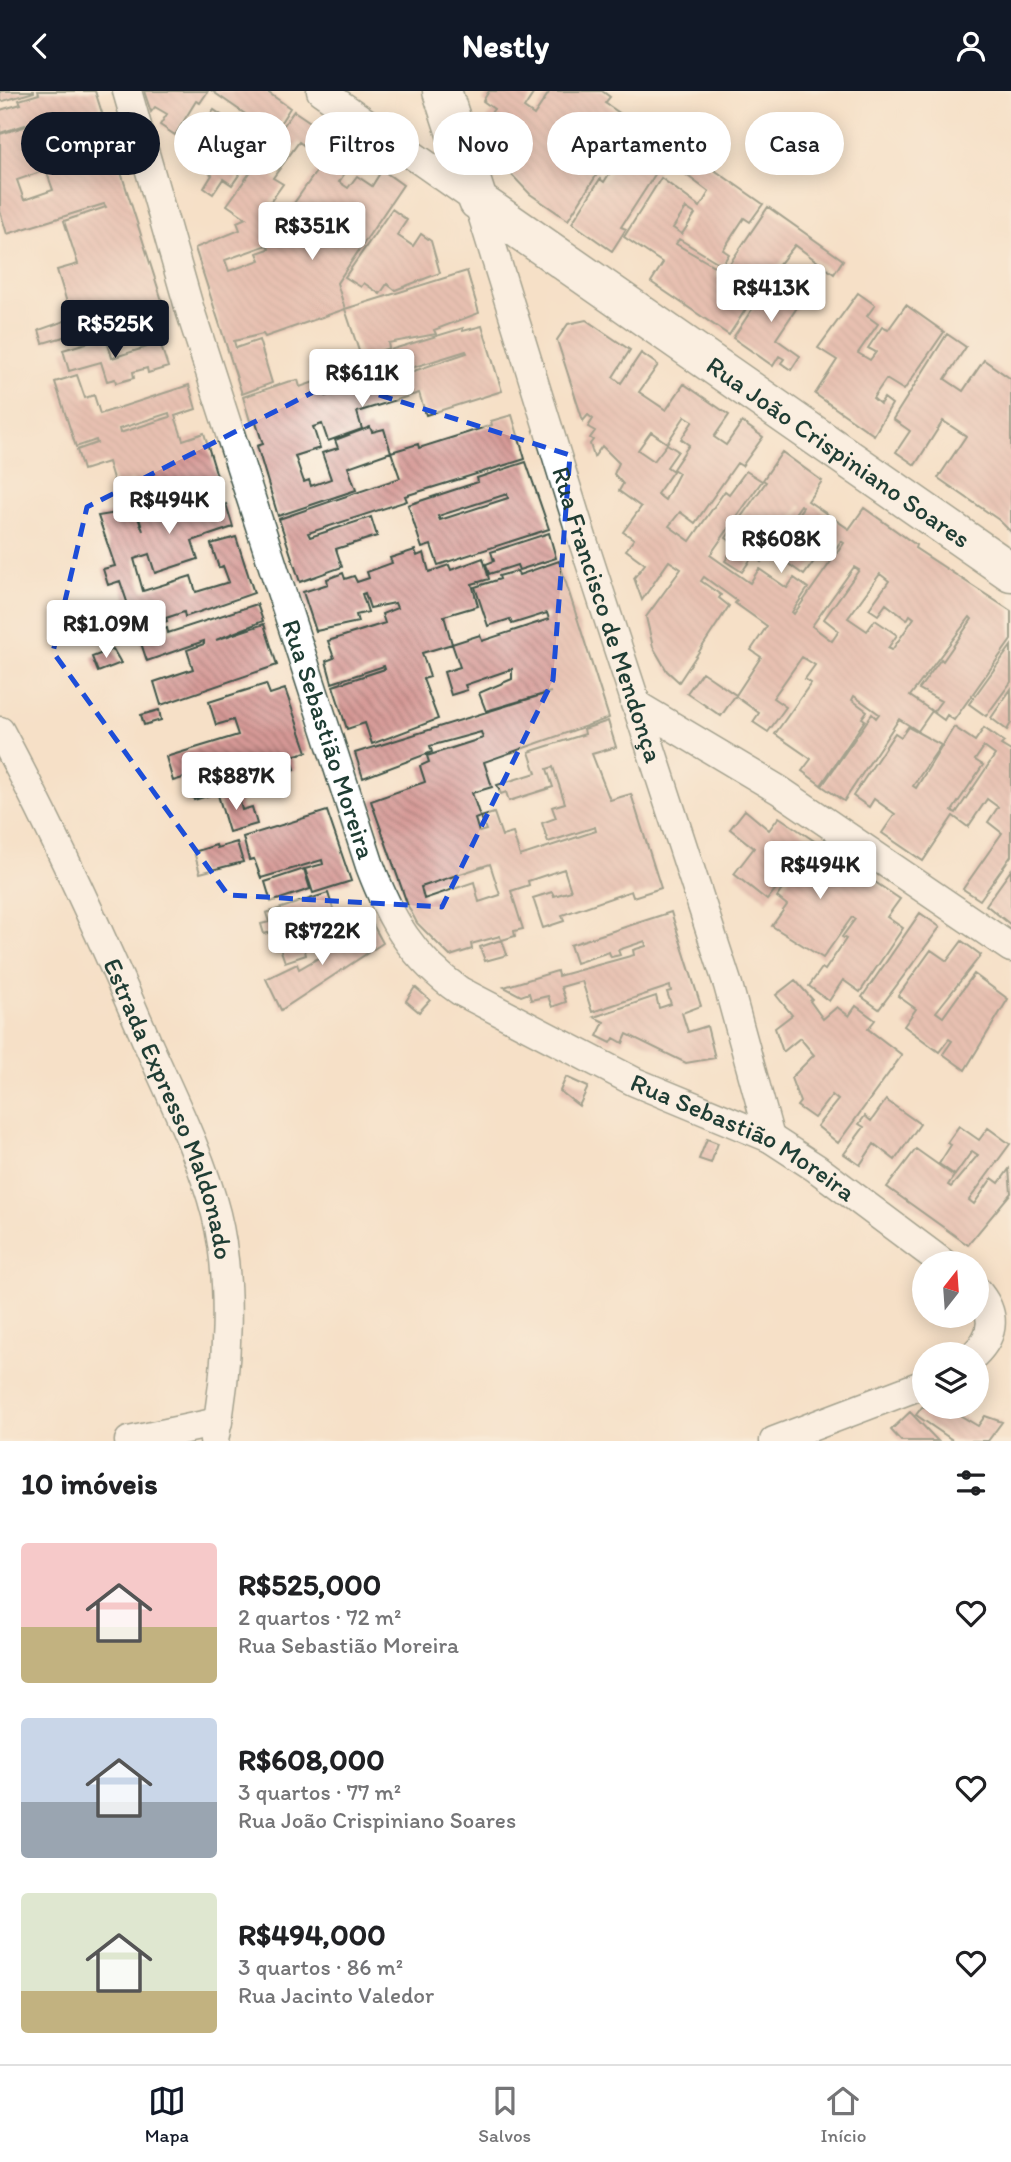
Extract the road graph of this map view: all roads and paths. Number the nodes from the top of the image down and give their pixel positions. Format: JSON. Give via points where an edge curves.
{"nodes":[{"id":1,"x":127,"y":91,"type":"edge"},
{"id":2,"x":321,"y":91,"type":"edge"},
{"id":3,"x":442,"y":91,"type":"edge"},
{"id":4,"x":478,"y":201,"type":"junction"},
{"id":5,"x":1011,"y":572,"type":"edge"},
{"id":6,"x":635,"y":704,"type":"junction"},
{"id":7,"x":0,"y":731,"type":"edge"},
{"id":8,"x":1011,"y":948,"type":"edge"},
{"id":9,"x":770,"y":1138,"type":"junction"},
{"id":10,"x":927,"y":1251,"type":"edge"},
{"id":11,"x":989,"y":1310,"type":"edge"},
{"id":12,"x":983,"y":1342,"type":"edge"},
{"id":13,"x":912,"y":1389,"type":"edge"},
{"id":14,"x":216,"y":1431,"type":"edge"},
{"id":15,"x":129,"y":1441,"type":"edge"},
{"id":16,"x":774,"y":1441,"type":"edge"}],
"edges":[{"from":1,"to":9,"type":"street","name":"Rua Sebastião Moreira","via":[[188,307],[370,866],[401,936],[438,976],[460,991],[635,1082]]},
{"from":2,"to":4,"type":"street","name":"Rua João Crispiniano Soares"},
{"from":3,"to":4,"type":"street","name":"Rua Francisco de Mendonça"},
{"from":4,"to":5,"type":"street","name":"Rua João Crispiniano Soares"},
{"from":4,"to":6,"type":"street","name":"Rua Francisco de Mendonça"},
{"from":6,"to":8,"type":"street","via":[[779,790]]},
{"from":6,"to":9,"type":"street","name":"Rua Francisco de Mendonça","via":[[728,985]]},
{"from":7,"to":14,"type":"street","name":"Estrada Expresso Maldonado","via":[[99,932],[195,1152],[217,1215],[226,1340]]},
{"from":9,"to":10,"type":"street","name":"Rua Sebastião Moreira"},
{"from":11,"to":12,"type":"street","via":[[991,1331]]},
{"from":13,"to":16,"type":"street"},
{"from":14,"to":15,"type":"street","name":"Estrada Expresso Maldonado"}]}
